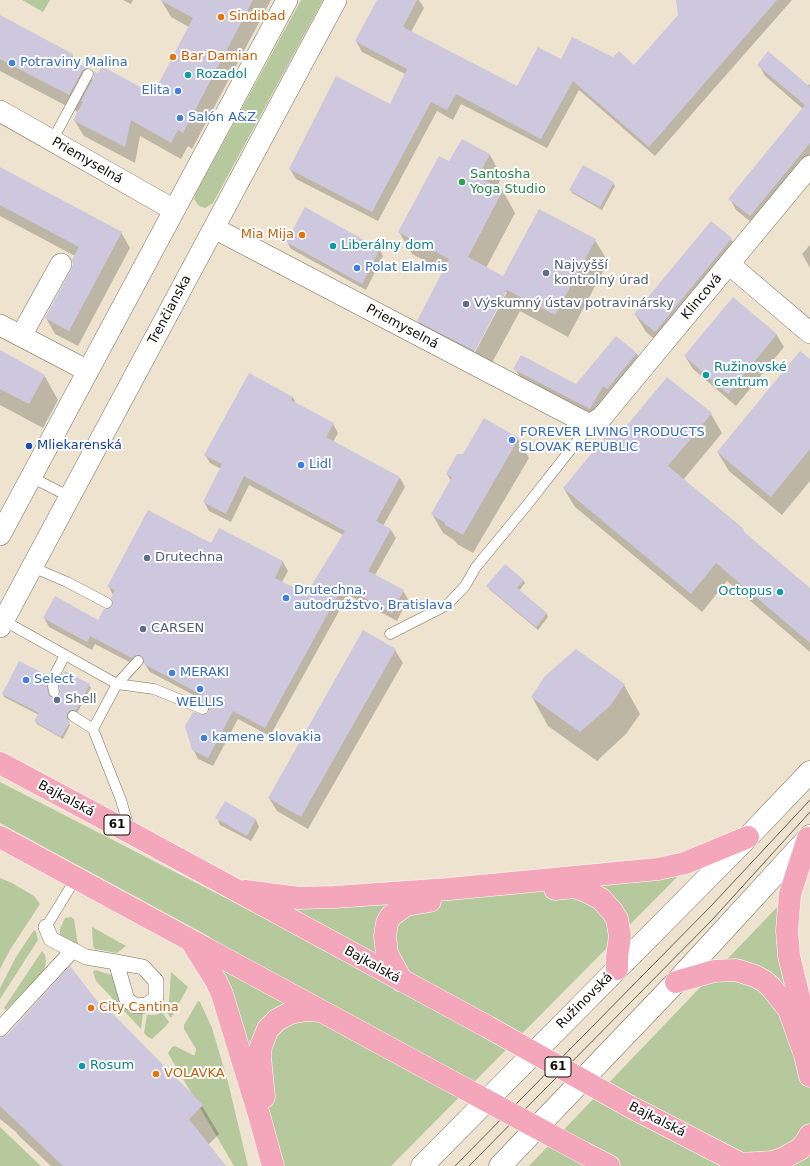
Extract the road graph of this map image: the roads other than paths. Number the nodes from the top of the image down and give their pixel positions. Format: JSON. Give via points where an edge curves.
{"nodes":[{"id":1,"x":287,"y":0,"type":"edge"},
{"id":2,"x":336,"y":0,"type":"edge"},
{"id":3,"x":88,"y":74,"type":"dead end"},
{"id":4,"x":0,"y":112,"type":"edge"},
{"id":5,"x":52,"y":141,"type":"junction"},
{"id":6,"x":810,"y":166,"type":"edge"},
{"id":7,"x":174,"y":210,"type":"junction"},
{"id":8,"x":214,"y":228,"type":"junction"},
{"id":9,"x":61,"y":264,"type":"dead end"},
{"id":10,"x":729,"y":264,"type":"junction"},
{"id":11,"x":0,"y":325,"type":"edge"},
{"id":12,"x":810,"y":333,"type":"edge"},
{"id":13,"x":21,"y":336,"type":"junction"},
{"id":14,"x":88,"y":371,"type":"junction"},
{"id":15,"x":590,"y":425,"type":"junction"},
{"id":16,"x":31,"y":477,"type":"junction"},
{"id":17,"x":70,"y":497,"type":"junction"},
{"id":18,"x":0,"y":535,"type":"edge"},
{"id":19,"x":32,"y":567,"type":"junction"},
{"id":20,"x":107,"y":603,"type":"dead end"},
{"id":21,"x":1,"y":622,"type":"edge"},
{"id":22,"x":390,"y":634,"type":"dead end"},
{"id":23,"x":65,"y":655,"type":"junction"},
{"id":24,"x":138,"y":661,"type":"dead end"},
{"id":25,"x":117,"y":684,"type":"junction"},
{"id":26,"x":54,"y":692,"type":"dead end"},
{"id":27,"x":203,"y":709,"type":"dead end"},
{"id":28,"x":73,"y":716,"type":"dead end"},
{"id":29,"x":93,"y":729,"type":"junction"},
{"id":30,"x":0,"y":763,"type":"edge"},
{"id":31,"x":810,"y":772,"type":"edge"},
{"id":32,"x":131,"y":833,"type":"junction"},
{"id":33,"x":0,"y":837,"type":"edge"},
{"id":34,"x":748,"y":837,"type":"junction"},
{"id":35,"x":809,"y":837,"type":"edge"},
{"id":36,"x":10,"y":848,"type":"edge"},
{"id":37,"x":76,"y":878,"type":"junction"},
{"id":38,"x":233,"y":889,"type":"junction"},
{"id":39,"x":46,"y":927,"type":"joint"},
{"id":40,"x":190,"y":940,"type":"junction"},
{"id":41,"x":73,"y":950,"type":"junction"},
{"id":42,"x":116,"y":962,"type":"dead end"},
{"id":43,"x":617,"y":969,"type":"junction"},
{"id":44,"x":402,"y":981,"type":"junction"},
{"id":45,"x":676,"y":982,"type":"junction"},
{"id":46,"x":322,"y":1011,"type":"junction"},
{"id":47,"x":0,"y":1029,"type":"edge"},
{"id":48,"x":810,"y":1043,"type":"edge"},
{"id":49,"x":810,"y":1076,"type":"edge"},
{"id":50,"x":810,"y":1134,"type":"edge"},
{"id":51,"x":742,"y":1165,"type":"edge"},
{"id":52,"x":272,"y":1166,"type":"edge"},
{"id":53,"x":282,"y":1166,"type":"edge"},
{"id":54,"x":422,"y":1166,"type":"edge"},
{"id":55,"x":500,"y":1166,"type":"edge"},
{"id":56,"x":609,"y":1166,"type":"edge"}],
"edges":[{"from":1,"to":7,"type":"street"},
{"from":2,"to":8,"type":"street","name":"Trenčianska"},
{"from":3,"to":5,"type":"lane"},
{"from":4,"to":5,"type":"street","name":"Priemyselná"},
{"from":5,"to":7,"type":"street","name":"Priemyselná"},
{"from":6,"to":10,"type":"street","name":"Klincová"},
{"from":7,"to":14,"type":"street"},
{"from":8,"to":15,"type":"street","name":"Priemyselná"},
{"from":8,"to":17,"type":"street","name":"Trenčianska"},
{"from":9,"to":13,"type":"street"},
{"from":10,"to":12,"type":"street"},
{"from":10,"to":15,"type":"street","name":"Klincová","via":[[602,417]]},
{"from":11,"to":13,"type":"street"},
{"from":13,"to":14,"type":"street"},
{"from":14,"to":16,"type":"street"},
{"from":15,"to":22,"type":"lane","via":[[476,567],[465,586],[447,605]]},
{"from":16,"to":17,"type":"lane"},
{"from":16,"to":18,"type":"street"},
{"from":17,"to":19,"type":"street","name":"Trenčianska"},
{"from":19,"to":20,"type":"lane"},
{"from":19,"to":21,"type":"street","name":"Trenčianska"},
{"from":21,"to":23,"type":"lane"},
{"from":23,"to":25,"type":"lane"},
{"from":23,"to":26,"type":"lane","via":[[52,680]]},
{"from":24,"to":25,"type":"lane"},
{"from":25,"to":27,"type":"lane","via":[[154,689]]},
{"from":25,"to":29,"type":"lane"},
{"from":28,"to":29,"type":"lane"},
{"from":29,"to":32,"type":"lane"},
{"from":30,"to":32,"type":"main road","name":"Bajkalská","number":"61"},
{"from":31,"to":34,"type":"street","name":"Ružinovská"},
{"from":32,"to":38,"type":"main road","name":"Bajkalská","number":"61"},
{"from":33,"to":36,"type":"main road"},
{"from":34,"to":38,"type":"main road","via":[[685,862],[658,869],[335,897],[300,898]]},
{"from":34,"to":43,"type":"street","name":"Ružinovská"},
{"from":35,"to":45,"type":"street"},
{"from":35,"to":48,"type":"main road","via":[[790,894],[787,930],[788,956]]},
{"from":36,"to":37,"type":"main road"},
{"from":37,"to":39,"type":"lane"},
{"from":37,"to":40,"type":"main road"},
{"from":38,"to":44,"type":"main road","name":"Bajkalská","number":"61"},
{"from":39,"to":41,"type":"street","via":[[51,939]]},
{"from":40,"to":46,"type":"main road"},
{"from":40,"to":52,"type":"main road","via":[[222,994]]},
{"from":41,"to":42,"type":"street","via":[[86,957]]},
{"from":41,"to":47,"type":"street"},
{"from":43,"to":44,"type":"main road","via":[[620,936],[612,911],[601,899],[574,887],[449,898],[406,905],[391,916],[386,930],[387,954]]},
{"from":43,"to":54,"type":"street","name":"Ružinovská"},
{"from":44,"to":51,"type":"main road","name":"Bajkalská","number":"61","bridge":true},
{"from":45,"to":49,"type":"main road","via":[[714,970],[736,970],[764,981],[789,1010]]},
{"from":45,"to":55,"type":"street"},
{"from":46,"to":53,"type":"main road","via":[[298,1011],[283,1016],[268,1030],[261,1046],[264,1097]]},
{"from":46,"to":56,"type":"main road","bridge":true},
{"from":50,"to":51,"type":"main road","via":[[800,1148],[784,1158],[773,1162]]}]}
